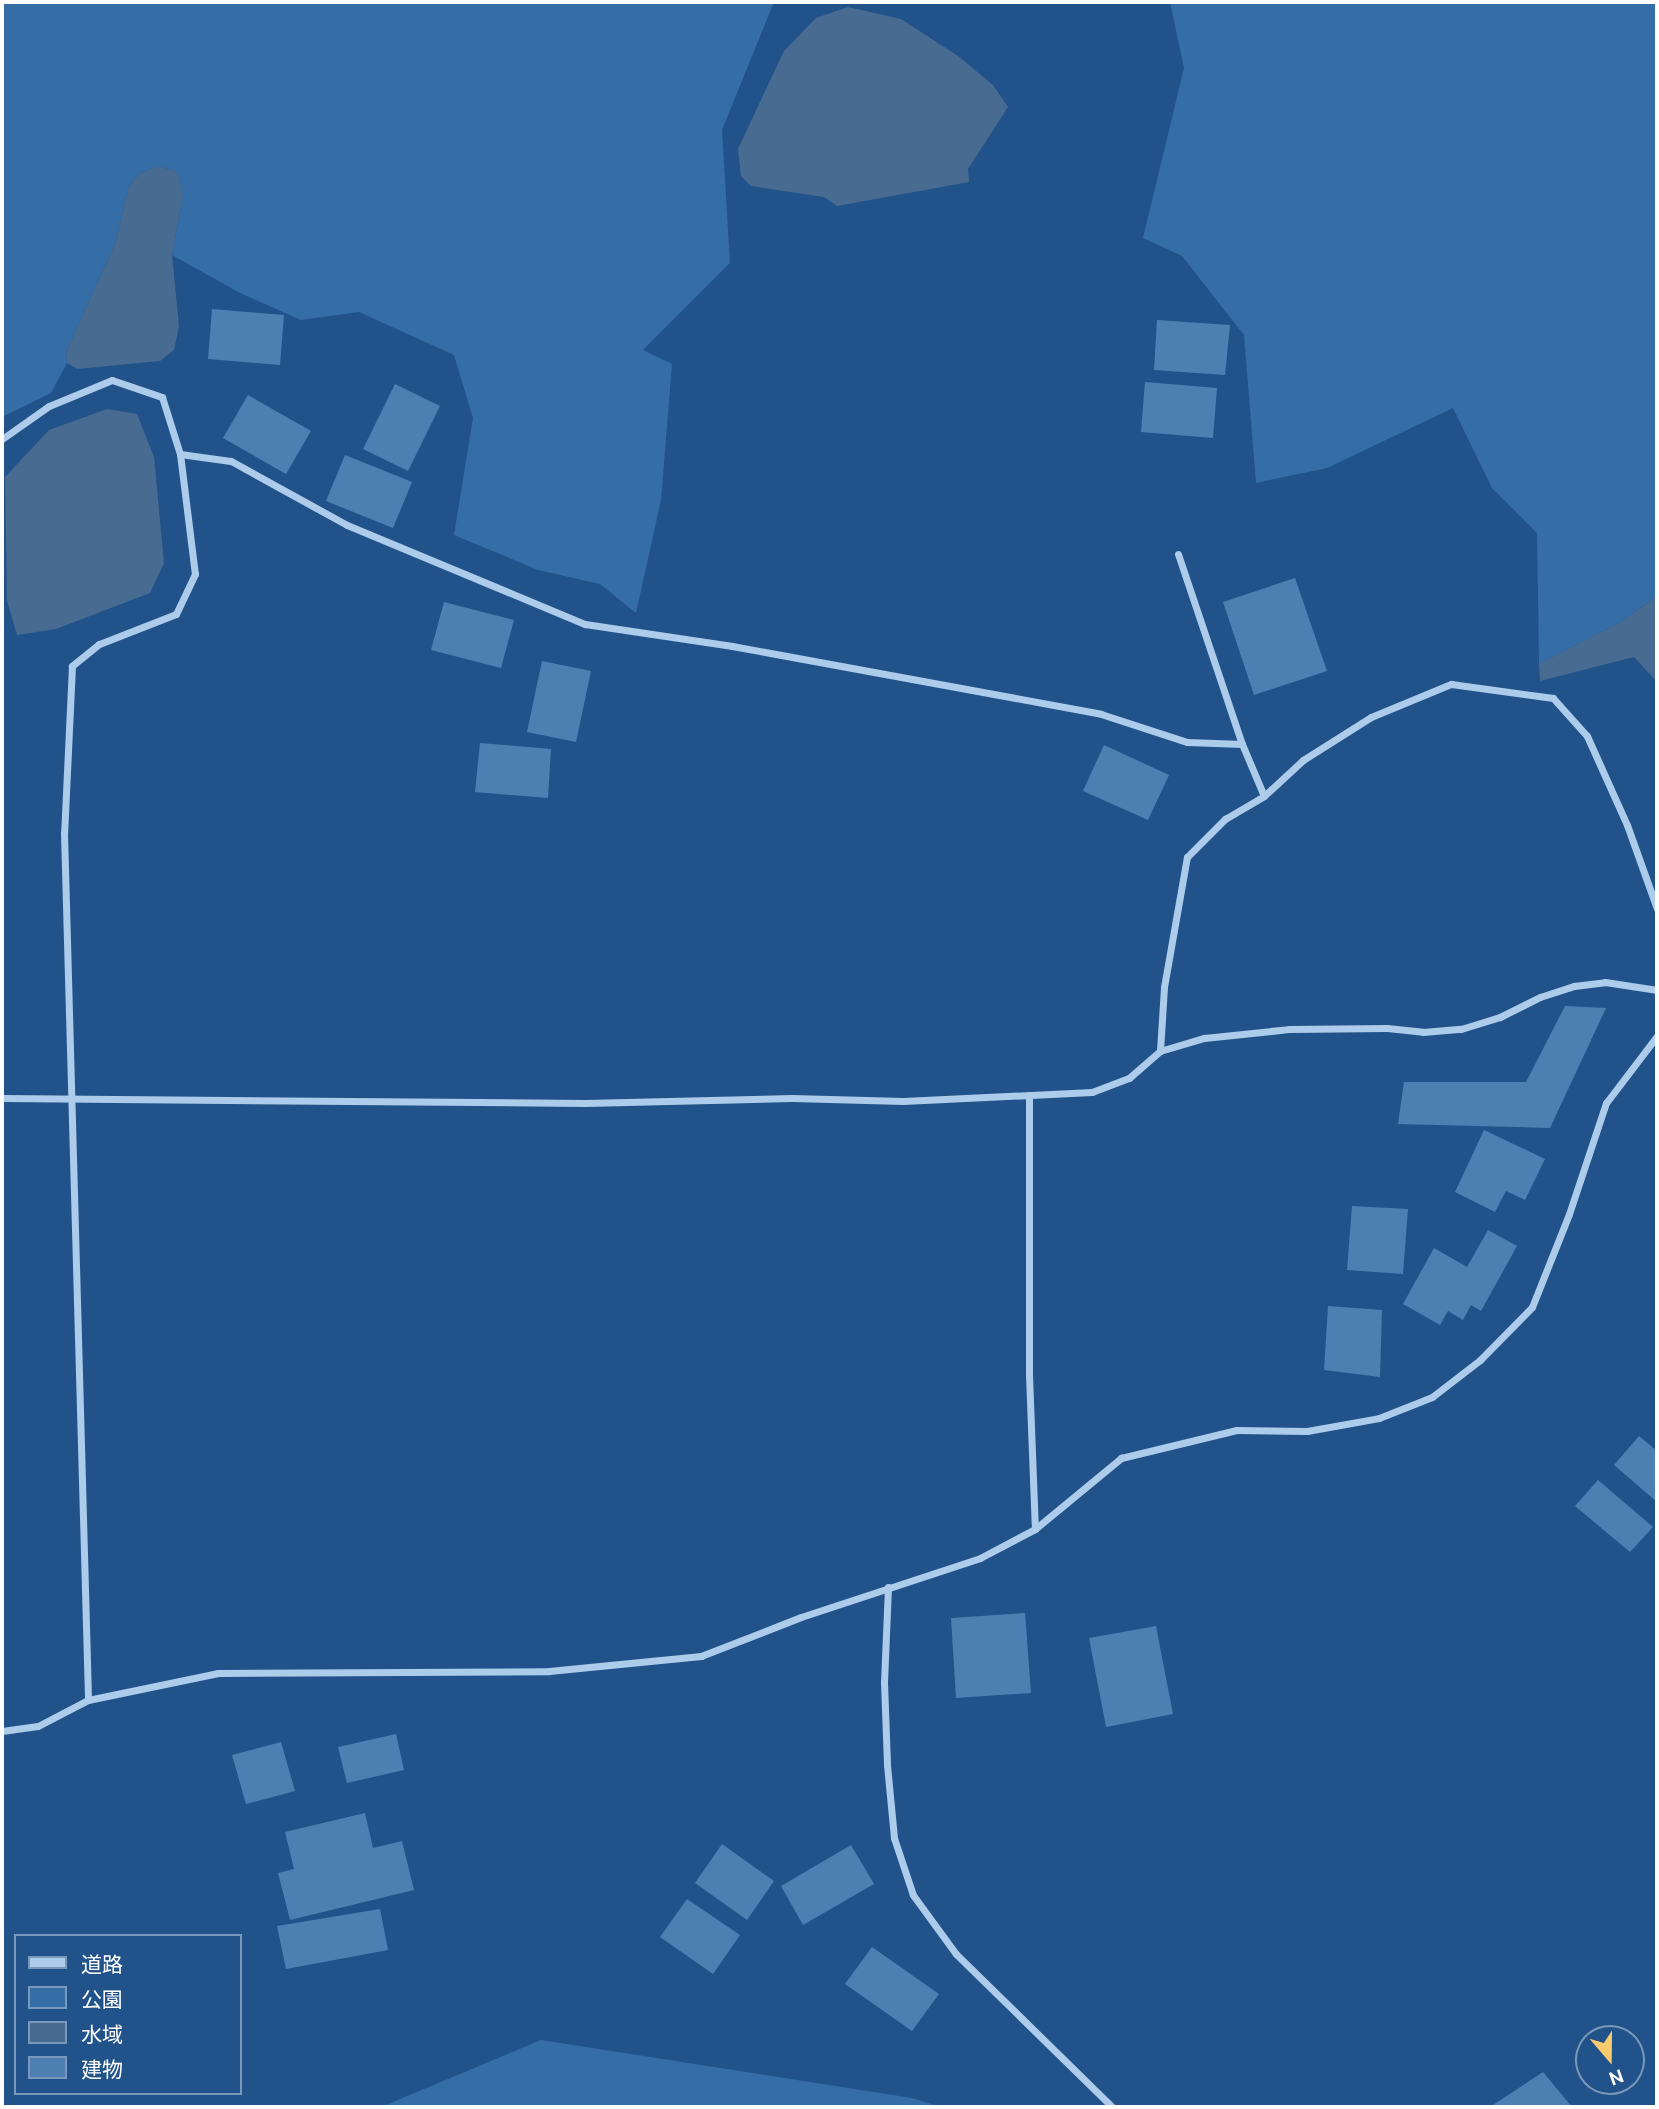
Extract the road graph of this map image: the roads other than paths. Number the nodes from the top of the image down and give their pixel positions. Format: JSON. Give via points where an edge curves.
{"nodes":[{"id":1,"x":2,"y":439,"type":"edge"},
{"id":2,"x":180,"y":454,"type":"junction"},
{"id":3,"x":1178,"y":554,"type":"dead end"},
{"id":4,"x":1242,"y":744,"type":"junction"},
{"id":5,"x":1264,"y":796,"type":"junction"},
{"id":6,"x":1657,"y":909,"type":"edge"},
{"id":7,"x":1657,"y":990,"type":"edge"},
{"id":8,"x":1657,"y":1036,"type":"edge"},
{"id":9,"x":1160,"y":1051,"type":"junction"},
{"id":10,"x":1029,"y":1095,"type":"junction"},
{"id":11,"x":2,"y":1098,"type":"edge"},
{"id":12,"x":70,"y":1098,"type":"junction"},
{"id":13,"x":1035,"y":1529,"type":"junction"},
{"id":14,"x":888,"y":1587,"type":"junction"},
{"id":15,"x":88,"y":1700,"type":"junction"},
{"id":16,"x":2,"y":1731,"type":"edge"},
{"id":17,"x":1112,"y":2107,"type":"edge"}],
"edges":[{"from":1,"to":2,"type":"street","via":[[48,406],[112,380],[162,397]]},
{"from":2,"to":4,"type":"street","via":[[231,461],[347,526],[585,624],[732,646],[1101,714],[1187,742]]},
{"from":2,"to":12,"type":"street","via":[[195,574],[176,614],[99,644],[72,666],[64,833]]},
{"from":3,"to":4,"type":"street"},
{"from":4,"to":5,"type":"street"},
{"from":5,"to":6,"type":"street","via":[[1303,760],[1371,716],[1451,684],[1553,698],[1587,736],[1627,825]]},
{"from":5,"to":9,"type":"street","via":[[1225,819],[1187,857],[1164,987]]},
{"from":7,"to":9,"type":"street","via":[[1605,982],[1574,986],[1461,1029],[1289,1029],[1204,1038]]},
{"from":8,"to":13,"type":"street","via":[[1606,1104],[1532,1307],[1480,1360],[1432,1397],[1379,1418],[1307,1431],[1237,1430],[1121,1458]]},
{"from":9,"to":10,"type":"street","via":[[1129,1078],[1092,1092]]},
{"from":10,"to":12,"type":"street","via":[[903,1101],[792,1098],[585,1103]]},
{"from":10,"to":13,"type":"street","via":[[1029,1375]]},
{"from":11,"to":12,"type":"street"},
{"from":12,"to":15,"type":"street"},
{"from":13,"to":14,"type":"street","via":[[980,1558]]},
{"from":14,"to":15,"type":"street","via":[[701,1656],[548,1671],[218,1673]]},
{"from":14,"to":17,"type":"street","via":[[887,1765],[894,1838],[914,1895],[956,1954]]},
{"from":15,"to":16,"type":"street","via":[[38,1726]]}]}
